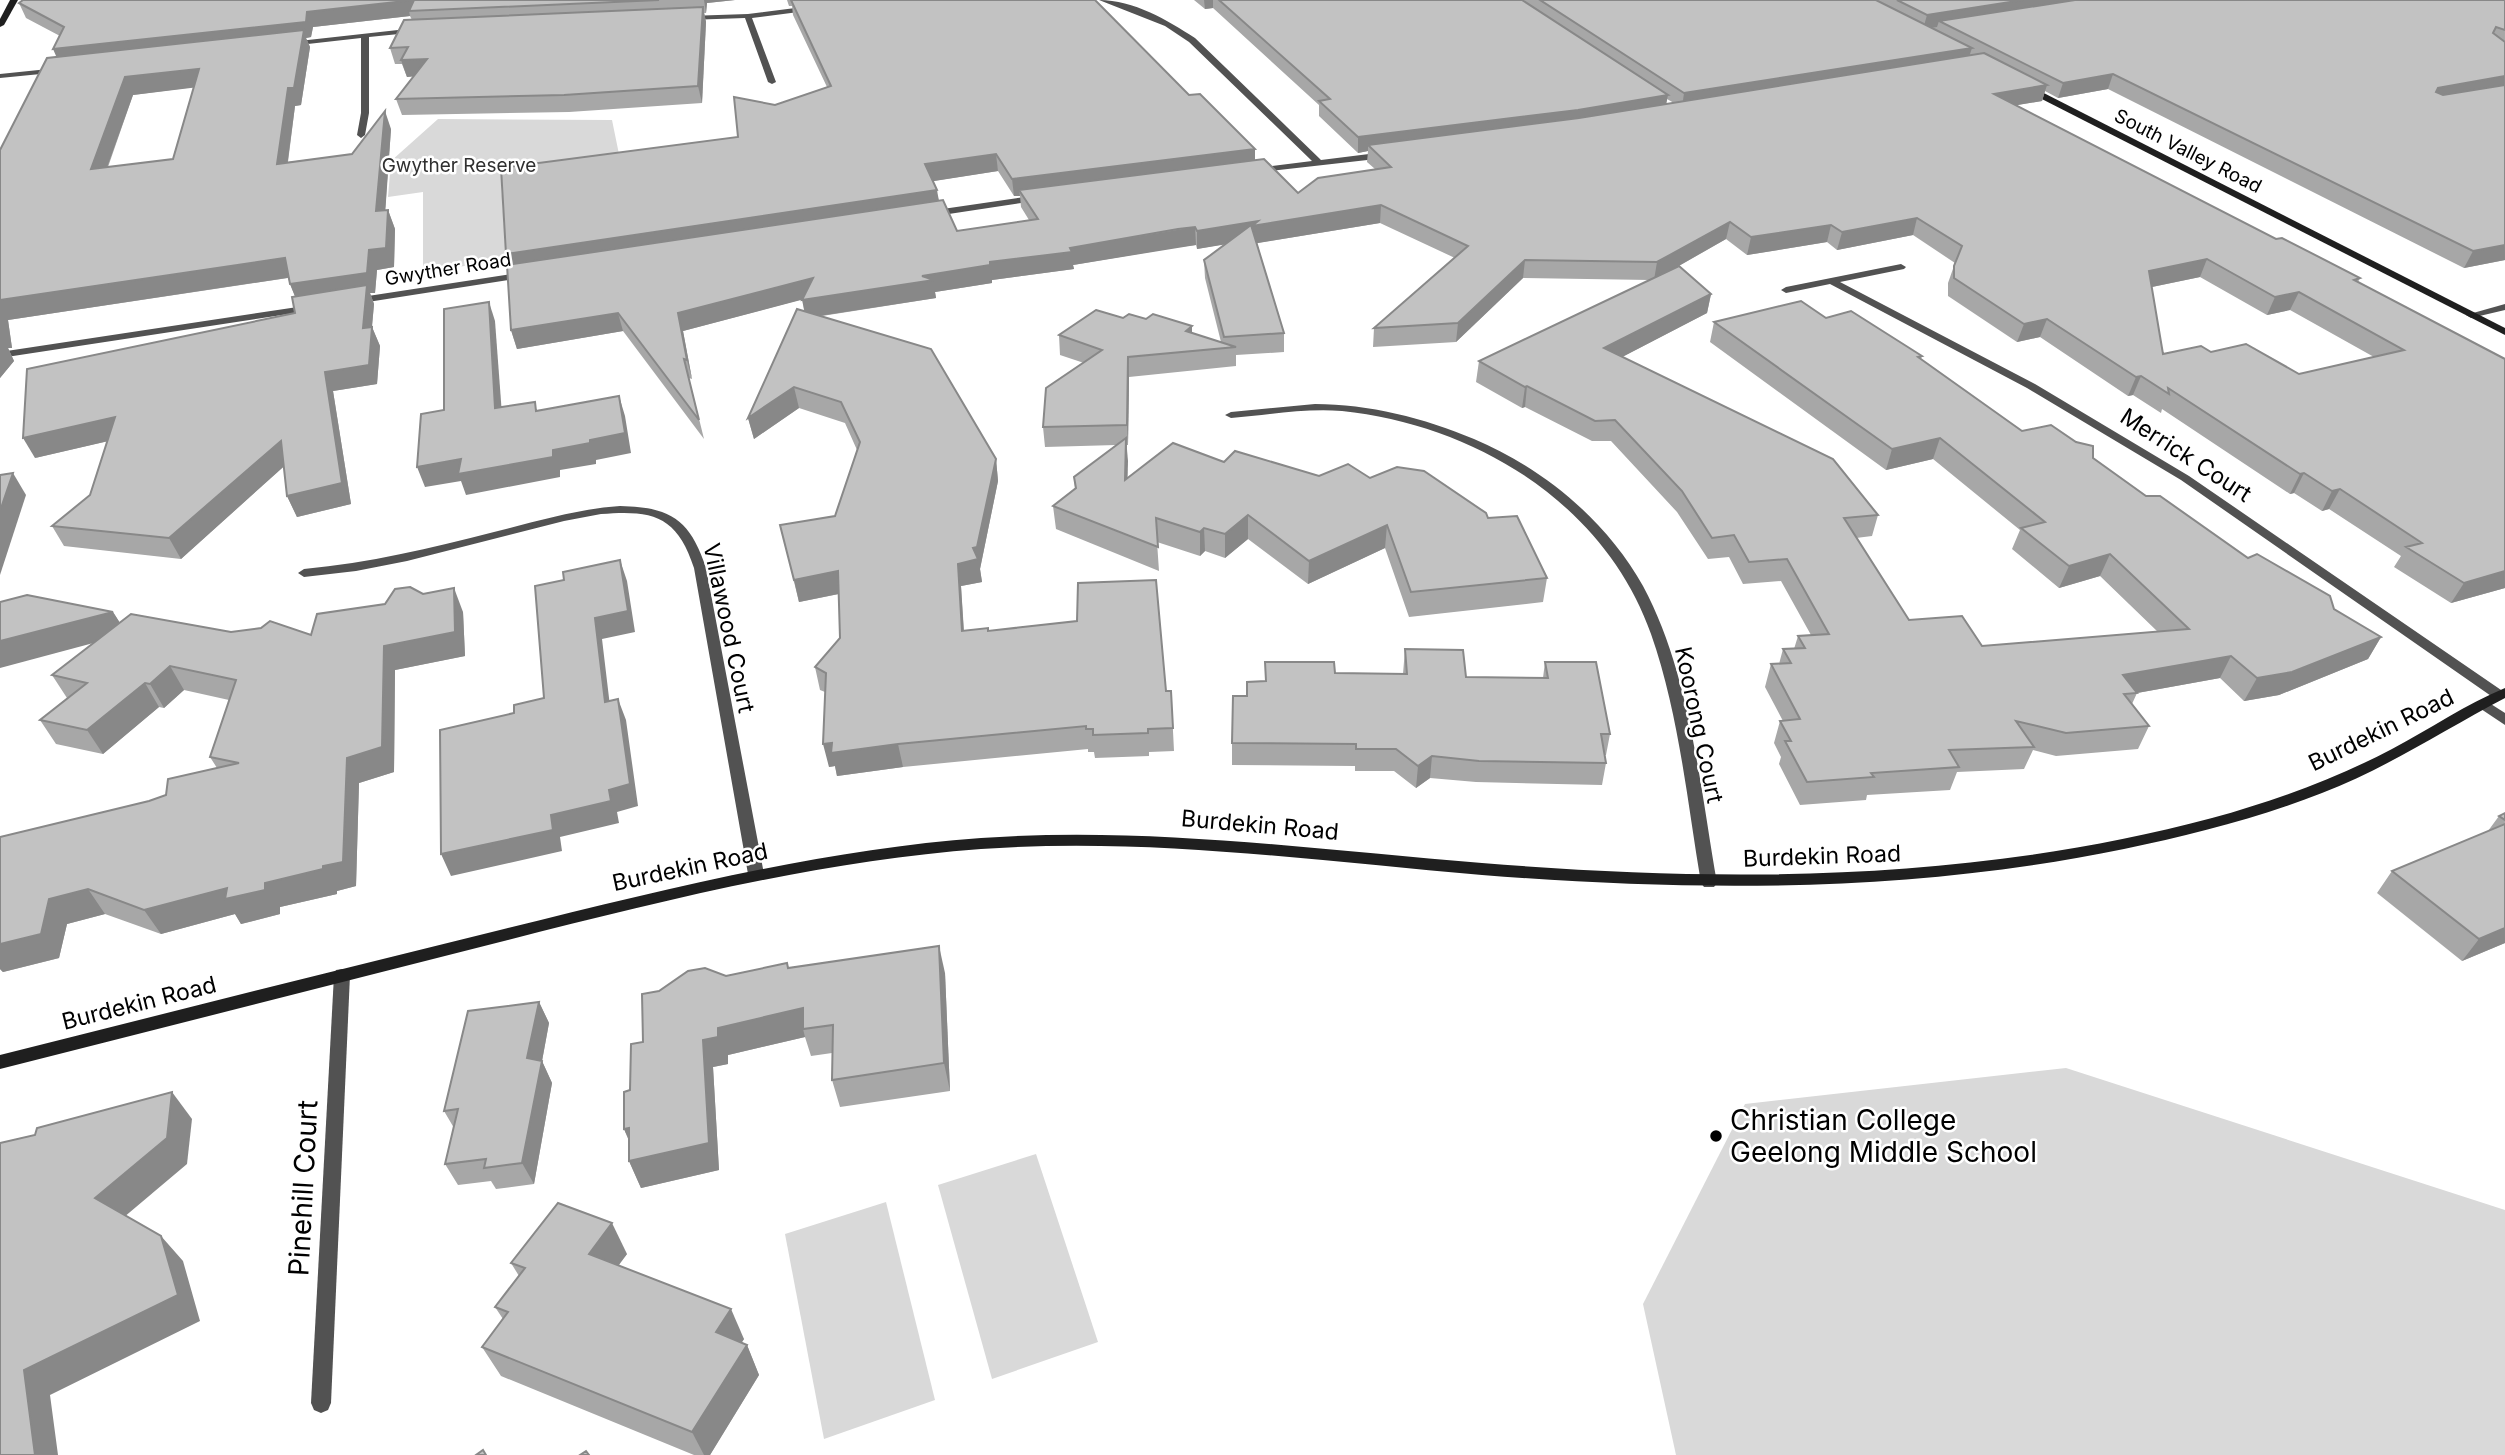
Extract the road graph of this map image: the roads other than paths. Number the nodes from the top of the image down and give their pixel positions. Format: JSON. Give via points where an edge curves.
{"nodes":[{"id":1,"x":14,"y":0,"type":"edge"},
{"id":2,"x":1103,"y":0,"type":"edge"},
{"id":3,"x":817,"y":7,"type":"edge"},
{"id":4,"x":748,"y":16,"type":"junction"},
{"id":5,"x":681,"y":19,"type":"edge"},
{"id":6,"x":0,"y":25,"type":"edge"},
{"id":7,"x":427,"y":29,"type":"edge"},
{"id":8,"x":365,"y":36,"type":"junction"},
{"id":9,"x":282,"y":45,"type":"edge"},
{"id":10,"x":75,"y":68,"type":"edge"},
{"id":11,"x":0,"y":76,"type":"edge"},
{"id":12,"x":772,"y":82,"type":"dead end"},
{"id":13,"x":2018,"y":84,"type":"edge"},
{"id":14,"x":361,"y":135,"type":"dead end"},
{"id":15,"x":1398,"y":153,"type":"edge"},
{"id":16,"x":1319,"y":163,"type":"junction"},
{"id":17,"x":1251,"y":171,"type":"edge"},
{"id":18,"x":1049,"y":197,"type":"edge"},
{"id":19,"x":916,"y":216,"type":"edge"},
{"id":20,"x":1901,"y":267,"type":"dead end"},
{"id":21,"x":533,"y":274,"type":"edge"},
{"id":22,"x":1831,"y":281,"type":"junction"},
{"id":23,"x":1786,"y":290,"type":"dead end"},
{"id":24,"x":342,"y":303,"type":"edge"},
{"id":25,"x":328,"y":305,"type":"edge"},
{"id":26,"x":2505,"y":307,"type":"edge"},
{"id":27,"x":2471,"y":314,"type":"junction"},
{"id":28,"x":2505,"y":332,"type":"edge"},
{"id":29,"x":0,"y":355,"type":"edge"},
{"id":30,"x":1231,"y":415,"type":"dead end"},
{"id":31,"x":304,"y":573,"type":"dead end"},
{"id":32,"x":2502,"y":693,"type":"edge"},
{"id":33,"x":2483,"y":704,"type":"junction"},
{"id":34,"x":2505,"y":720,"type":"edge"},
{"id":35,"x":756,"y":874,"type":"junction"},
{"id":36,"x":1709,"y":883,"type":"junction"},
{"id":37,"x":342,"y":975,"type":"junction"},
{"id":38,"x":0,"y":1062,"type":"edge"},
{"id":39,"x":321,"y":1403,"type":"dead end"}],
"edges":[{"from":1,"to":6,"type":"street"},
{"from":2,"to":16,"type":"street","via":[[1168,24],[1192,40]]},
{"from":3,"to":4,"type":"street"},
{"from":4,"to":5,"type":"street"},
{"from":4,"to":12,"type":"street"},
{"from":7,"to":8,"type":"street"},
{"from":8,"to":9,"type":"street"},
{"from":8,"to":14,"type":"street"},
{"from":10,"to":11,"type":"street"},
{"from":13,"to":27,"type":"street","name":"South Valley Road"},
{"from":15,"to":16,"type":"street"},
{"from":16,"to":17,"type":"street"},
{"from":18,"to":19,"type":"street"},
{"from":20,"to":22,"type":"street"},
{"from":21,"to":24,"type":"street","name":"Gwyther Road"},
{"from":22,"to":23,"type":"street"},
{"from":22,"to":32,"type":"street","name":"Merrick Court","via":[[2031,386],[2185,478]]},
{"from":25,"to":29,"type":"street"},
{"from":26,"to":27,"type":"street"},
{"from":27,"to":28,"type":"street","name":"South Valley Road"},
{"from":30,"to":36,"type":"street","name":"Koorong Court","via":[[1339,408],[1405,419],[1514,463],[1579,509],[1632,577],[1657,630],[1672,681]]},
{"from":31,"to":35,"type":"street","name":"Villawood Court","via":[[375,565],[622,509],[658,513],[679,526],[692,541],[700,568]]},
{"from":32,"to":33,"type":"street","name":"Burdekin Road"},
{"from":33,"to":34,"type":"street"},
{"from":33,"to":36,"type":"street","name":"Burdekin Road","via":[[2354,774],[2232,819],[2094,852],[1882,878]]},
{"from":35,"to":36,"type":"street","name":"Burdekin Road","via":[[898,853],[1030,841],[1177,840],[1483,869]]},
{"from":35,"to":37,"type":"street","name":"Burdekin Road"},
{"from":37,"to":38,"type":"street","name":"Burdekin Road"},
{"from":37,"to":39,"type":"street","name":"Pinehill Court"}]}
